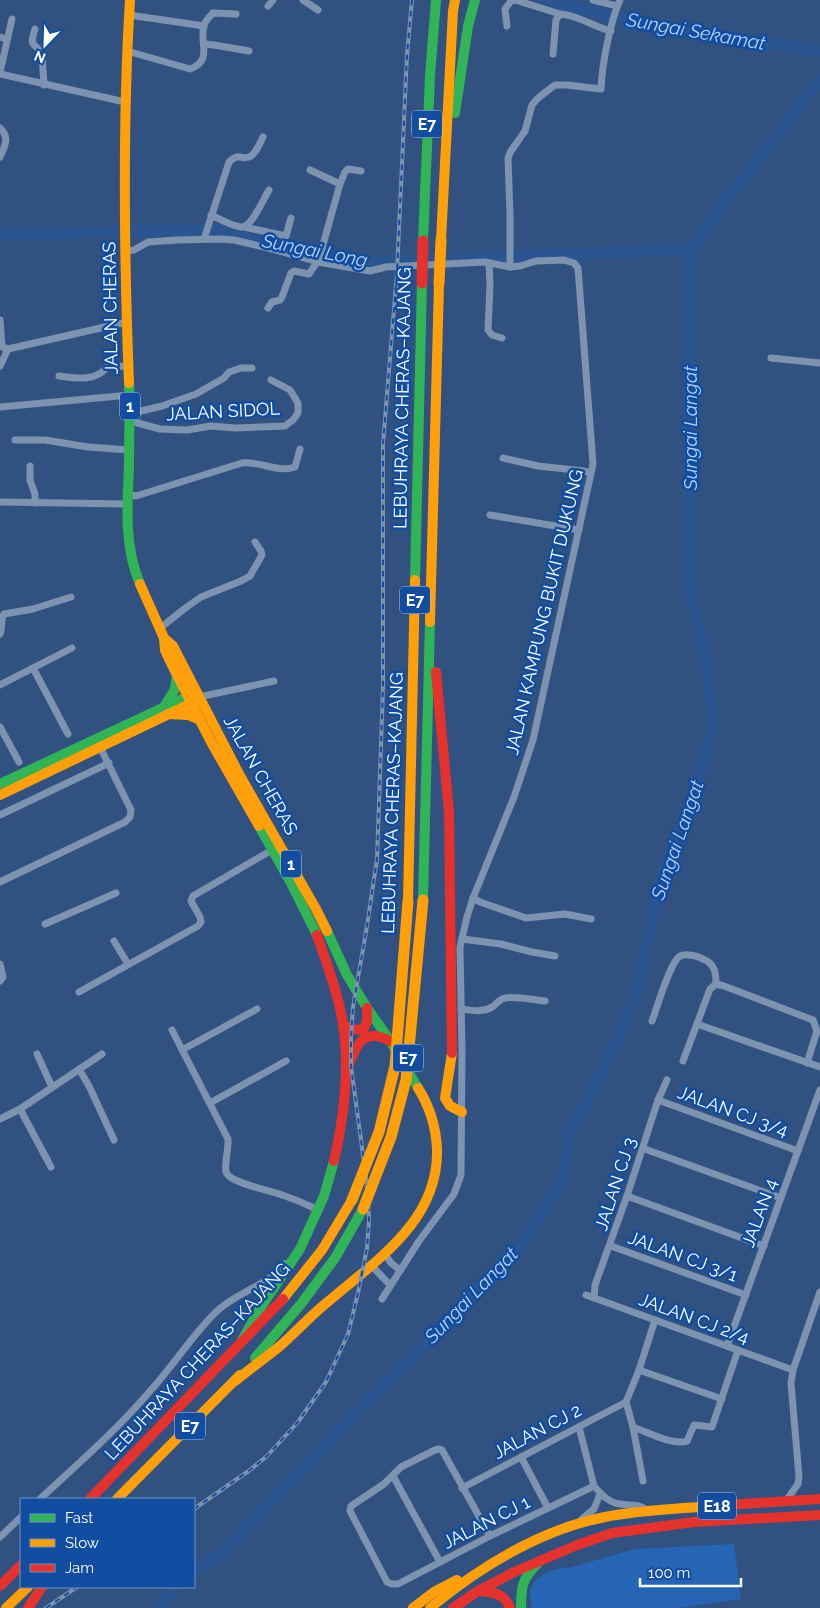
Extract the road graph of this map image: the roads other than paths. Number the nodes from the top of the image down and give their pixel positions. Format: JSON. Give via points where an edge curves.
{"nodes":[{"id":1,"x":130,"y":0,"type":"edge"},
{"id":2,"x":303,"y":0,"type":"edge"},
{"id":3,"x":592,"y":0,"type":"edge"},
{"id":4,"x":619,"y":3,"type":"edge"},
{"id":5,"x":435,"y":4,"type":"edge"},
{"id":6,"x":454,"y":5,"type":"edge"},
{"id":7,"x":473,"y":6,"type":"edge"},
{"id":8,"x":318,"y":10,"type":"dead end"},
{"id":9,"x":236,"y":14,"type":"dead end"},
{"id":10,"x":560,"y":14,"type":"junction"},
{"id":11,"x":129,"y":15,"type":"junction"},
{"id":12,"x":12,"y":19,"type":"dead end"},
{"id":13,"x":204,"y":26,"type":"junction"},
{"id":14,"x":507,"y":26,"type":"dead end"},
{"id":15,"x":611,"y":28,"type":"junction"},
{"id":16,"x":35,"y":30,"type":"dead end"},
{"id":17,"x":4,"y":38,"type":"edge"},
{"id":18,"x":204,"y":44,"type":"junction"},
{"id":19,"x":127,"y":51,"type":"junction"},
{"id":20,"x":248,"y":52,"type":"dead end"},
{"id":21,"x":553,"y":54,"type":"dead end"},
{"id":22,"x":0,"y":73,"type":"edge"},
{"id":23,"x":44,"y":85,"type":"junction"},
{"id":24,"x":126,"y":102,"type":"junction"},
{"id":25,"x":0,"y":128,"type":"edge"},
{"id":26,"x":263,"y":137,"type":"dead end"},
{"id":27,"x":0,"y":157,"type":"edge"},
{"id":28,"x":445,"y":160,"type":"junction"},
{"id":29,"x":310,"y":170,"type":"dead end"},
{"id":30,"x":362,"y":171,"type":"dead end"},
{"id":31,"x":340,"y":184,"type":"junction"},
{"id":32,"x":269,"y":190,"type":"dead end"},
{"id":33,"x":210,"y":216,"type":"junction"},
{"id":34,"x":291,"y":218,"type":"dead end"},
{"id":35,"x":243,"y":227,"type":"junction"},
{"id":36,"x":204,"y":237,"type":"junction"},
{"id":37,"x":126,"y":246,"type":"junction"},
{"id":38,"x":318,"y":261,"type":"junction"},
{"id":39,"x":488,"y":263,"type":"junction"},
{"id":40,"x":510,"y":264,"type":"junction"},
{"id":41,"x":268,"y":308,"type":"dead end"},
{"id":42,"x":0,"y":320,"type":"edge"},
{"id":43,"x":127,"y":322,"type":"junction"},
{"id":44,"x":502,"y":338,"type":"dead end"},
{"id":45,"x":3,"y":347,"type":"edge"},
{"id":46,"x":771,"y":358,"type":"dead end"},
{"id":47,"x":820,"y":363,"type":"edge"},
{"id":48,"x":0,"y":366,"type":"edge"},
{"id":49,"x":129,"y":366,"type":"junction"},
{"id":50,"x":252,"y":368,"type":"dead end"},
{"id":51,"x":59,"y":376,"type":"dead end"},
{"id":52,"x":271,"y":380,"type":"dead end"},
{"id":53,"x":130,"y":395,"type":"junction"},
{"id":54,"x":0,"y":407,"type":"edge"},
{"id":55,"x":130,"y":416,"type":"junction"},
{"id":56,"x":15,"y":440,"type":"dead end"},
{"id":57,"x":300,"y":449,"type":"dead end"},
{"id":58,"x":129,"y":450,"type":"junction"},
{"id":59,"x":503,"y":458,"type":"dead end"},
{"id":60,"x":30,"y":466,"type":"dead end"},
{"id":61,"x":591,"y":473,"type":"junction"},
{"id":62,"x":127,"y":499,"type":"junction"},
{"id":63,"x":0,"y":502,"type":"edge"},
{"id":64,"x":35,"y":502,"type":"junction"},
{"id":65,"x":490,"y":515,"type":"dead end"},
{"id":66,"x":579,"y":530,"type":"junction"},
{"id":67,"x":255,"y":542,"type":"dead end"},
{"id":68,"x":71,"y":597,"type":"dead end"},
{"id":69,"x":431,"y":613,"type":"junction"},
{"id":70,"x":0,"y":634,"type":"edge"},
{"id":71,"x":161,"y":634,"type":"junction"},
{"id":72,"x":72,"y":648,"type":"dead end"},
{"id":73,"x":33,"y":668,"type":"junction"},
{"id":74,"x":176,"y":672,"type":"junction"},
{"id":75,"x":274,"y":681,"type":"dead end"},
{"id":76,"x":0,"y":685,"type":"edge"},
{"id":77,"x":193,"y":698,"type":"junction"},
{"id":78,"x":166,"y":710,"type":"junction"},
{"id":79,"x":200,"y":720,"type":"junction"},
{"id":80,"x":0,"y":727,"type":"edge"},
{"id":81,"x":68,"y":734,"type":"dead end"},
{"id":82,"x":100,"y":747,"type":"junction"},
{"id":83,"x":18,"y":762,"type":"dead end"},
{"id":84,"x":109,"y":763,"type":"junction"},
{"id":85,"x":0,"y":784,"type":"edge"},
{"id":86,"x":0,"y":794,"type":"edge"},
{"id":87,"x":0,"y":815,"type":"edge"},
{"id":88,"x":272,"y":850,"type":"junction"},
{"id":89,"x":0,"y":882,"type":"edge"},
{"id":90,"x":116,"y":893,"type":"dead end"},
{"id":91,"x":473,"y":898,"type":"junction"},
{"id":92,"x":590,"y":919,"type":"dead end"},
{"id":93,"x":45,"y":924,"type":"dead end"},
{"id":94,"x":322,"y":933,"type":"junction"},
{"id":95,"x":462,"y":939,"type":"junction"},
{"id":96,"x":114,"y":941,"type":"dead end"},
{"id":97,"x":555,"y":956,"type":"dead end"},
{"id":98,"x":0,"y":964,"type":"edge"},
{"id":99,"x":128,"y":964,"type":"junction"},
{"id":100,"x":0,"y":981,"type":"edge"},
{"id":101,"x":716,"y":984,"type":"junction"},
{"id":102,"x":78,"y":992,"type":"dead end"},
{"id":103,"x":546,"y":1000,"type":"dead end"},
{"id":104,"x":257,"y":1008,"type":"dead end"},
{"id":105,"x":367,"y":1008,"type":"junction"},
{"id":106,"x":461,"y":1010,"type":"junction"},
{"id":107,"x":652,"y":1021,"type":"dead end"},
{"id":108,"x":343,"y":1024,"type":"junction"},
{"id":109,"x":697,"y":1024,"type":"junction"},
{"id":110,"x":172,"y":1030,"type":"dead end"},
{"id":111,"x":391,"y":1042,"type":"junction"},
{"id":112,"x":182,"y":1050,"type":"junction"},
{"id":113,"x":37,"y":1054,"type":"dead end"},
{"id":114,"x":102,"y":1054,"type":"dead end"},
{"id":115,"x":286,"y":1061,"type":"dead end"},
{"id":116,"x":683,"y":1061,"type":"dead end"},
{"id":117,"x":807,"y":1063,"type":"junction"},
{"id":118,"x":820,"y":1067,"type":"edge"},
{"id":119,"x":78,"y":1069,"type":"junction"},
{"id":120,"x":347,"y":1072,"type":"junction"},
{"id":121,"x":667,"y":1080,"type":"dead end"},
{"id":122,"x":52,"y":1087,"type":"junction"},
{"id":123,"x":820,"y":1090,"type":"edge"},
{"id":124,"x":658,"y":1100,"type":"junction"},
{"id":125,"x":210,"y":1103,"type":"junction"},
{"id":126,"x":20,"y":1109,"type":"junction"},
{"id":127,"x":462,"y":1112,"type":"junction"},
{"id":128,"x":0,"y":1119,"type":"edge"},
{"id":129,"x":114,"y":1140,"type":"dead end"},
{"id":130,"x":642,"y":1148,"type":"junction"},
{"id":131,"x":798,"y":1151,"type":"junction"},
{"id":132,"x":50,"y":1167,"type":"dead end"},
{"id":133,"x":628,"y":1196,"type":"junction"},
{"id":134,"x":781,"y":1198,"type":"junction"},
{"id":135,"x":319,"y":1210,"type":"junction"},
{"id":136,"x":611,"y":1246,"type":"junction"},
{"id":137,"x":764,"y":1246,"type":"junction"},
{"id":138,"x":301,"y":1247,"type":"junction"},
{"id":139,"x":385,"y":1254,"type":"junction"},
{"id":140,"x":371,"y":1266,"type":"junction"},
{"id":141,"x":400,"y":1270,"type":"junction"},
{"id":142,"x":390,"y":1285,"type":"junction"},
{"id":143,"x":820,"y":1292,"type":"edge"},
{"id":144,"x":586,"y":1295,"type":"dead end"},
{"id":145,"x":746,"y":1295,"type":"junction"},
{"id":146,"x":594,"y":1298,"type":"junction"},
{"id":147,"x":382,"y":1299,"type":"dead end"},
{"id":148,"x":655,"y":1320,"type":"junction"},
{"id":149,"x":241,"y":1342,"type":"junction"},
{"id":150,"x":727,"y":1346,"type":"junction"},
{"id":151,"x":738,"y":1350,"type":"junction"},
{"id":152,"x":639,"y":1370,"type":"junction"},
{"id":153,"x":793,"y":1370,"type":"junction"},
{"id":154,"x":235,"y":1381,"type":"junction"},
{"id":155,"x":722,"y":1399,"type":"junction"},
{"id":156,"x":626,"y":1402,"type":"junction"},
{"id":157,"x":579,"y":1427,"type":"junction"},
{"id":158,"x":633,"y":1427,"type":"junction"},
{"id":159,"x":521,"y":1457,"type":"junction"},
{"id":160,"x":117,"y":1472,"type":"junction"},
{"id":161,"x":393,"y":1476,"type":"junction"},
{"id":162,"x":643,"y":1481,"type":"dead end"},
{"id":163,"x":594,"y":1486,"type":"junction"},
{"id":164,"x":462,"y":1488,"type":"junction"},
{"id":165,"x":600,"y":1494,"type":"junction"},
{"id":166,"x":41,"y":1498,"type":"edge"},
{"id":167,"x":84,"y":1498,"type":"edge"},
{"id":168,"x":91,"y":1498,"type":"edge"},
{"id":169,"x":118,"y":1498,"type":"edge"},
{"id":170,"x":820,"y":1499,"type":"edge"},
{"id":171,"x":786,"y":1501,"type":"junction"},
{"id":172,"x":548,"y":1508,"type":"junction"},
{"id":173,"x":648,"y":1510,"type":"junction"},
{"id":174,"x":820,"y":1515,"type":"edge"},
{"id":175,"x":20,"y":1518,"type":"edge"},
{"id":176,"x":576,"y":1524,"type":"junction"},
{"id":177,"x":490,"y":1536,"type":"junction"},
{"id":178,"x":0,"y":1537,"type":"edge"},
{"id":179,"x":20,"y":1557,"type":"edge"},
{"id":180,"x":543,"y":1558,"type":"junction"},
{"id":181,"x":440,"y":1562,"type":"junction"},
{"id":182,"x":20,"y":1566,"type":"edge"},
{"id":183,"x":0,"y":1574,"type":"edge"},
{"id":184,"x":471,"y":1575,"type":"junction"},
{"id":185,"x":0,"y":1586,"type":"edge"},
{"id":186,"x":27,"y":1588,"type":"edge"},
{"id":187,"x":41,"y":1588,"type":"edge"},
{"id":188,"x":478,"y":1591,"type":"junction"},
{"id":189,"x":18,"y":1597,"type":"junction"},
{"id":190,"x":6,"y":1608,"type":"edge"},
{"id":191,"x":10,"y":1608,"type":"edge"},
{"id":192,"x":28,"y":1608,"type":"edge"},
{"id":193,"x":413,"y":1608,"type":"edge"},
{"id":194,"x":430,"y":1608,"type":"edge"},
{"id":195,"x":453,"y":1608,"type":"edge"},
{"id":196,"x":510,"y":1608,"type":"edge"},
{"id":197,"x":521,"y":1608,"type":"edge"}],
"edges":[{"from":1,"to":11,"type":"main road","name":"JALAN CHERAS","number":"1"},
{"from":2,"to":8,"type":"street"},
{"from":3,"to":4,"type":"street"},
{"from":4,"to":15,"type":"street"},
{"from":5,"to":149,"type":"main road","name":"LEBUHRAYA CHERAS–KAJANG","number":"E7","bridge":true,"via":[[425,170],[408,901],[395,1066],[378,1132],[352,1200],[316,1258],[287,1295]]},
{"from":6,"to":28,"type":"main road","name":"LEBUHRAYA CHERAS–KAJANG","number":"E7"},
{"from":7,"to":28,"type":"main road","via":[[453,132]]},
{"from":9,"to":13,"type":"street","via":[[213,13]]},
{"from":10,"to":14,"type":"street","via":[[515,0],[505,9]]},
{"from":10,"to":15,"type":"street"},
{"from":10,"to":21,"type":"street","via":[[556,20]]},
{"from":11,"to":13,"type":"street"},
{"from":11,"to":19,"type":"main road","name":"JALAN CHERAS","number":"1"},
{"from":12,"to":17,"type":"street"},
{"from":13,"to":18,"type":"street"},
{"from":15,"to":40,"type":"street","via":[[601,89],[555,85],[532,105],[525,132],[510,151]]},
{"from":16,"to":23,"type":"street","via":[[31,41],[42,55]]},
{"from":17,"to":22,"type":"street"},
{"from":18,"to":19,"type":"street","via":[[202,60],[190,69]]},
{"from":18,"to":20,"type":"street"},
{"from":19,"to":24,"type":"main road","name":"JALAN CHERAS","number":"1"},
{"from":22,"to":23,"type":"street"},
{"from":23,"to":24,"type":"street"},
{"from":24,"to":37,"type":"main road","name":"JALAN CHERAS","number":"1"},
{"from":25,"to":27,"type":"street","via":[[7,141]]},
{"from":26,"to":33,"type":"street","via":[[249,157],[236,156],[229,162]]},
{"from":28,"to":69,"type":"main road","name":"LEBUHRAYA CHERAS–KAJANG","number":"E7","bridge":true,"via":[[440,240]]},
{"from":29,"to":31,"type":"street"},
{"from":30,"to":31,"type":"street","via":[[348,169]]},
{"from":31,"to":38,"type":"street"},
{"from":32,"to":35,"type":"street","via":[[250,224]]},
{"from":33,"to":35,"type":"street"},
{"from":33,"to":36,"type":"street"},
{"from":34,"to":35,"type":"street","via":[[286,236]]},
{"from":36,"to":37,"type":"street","via":[[148,242],[134,250]]},
{"from":36,"to":38,"type":"street","via":[[234,240]]},
{"from":37,"to":43,"type":"main road","name":"JALAN CHERAS","number":"1"},
{"from":38,"to":39,"type":"street","via":[[370,270]]},
{"from":38,"to":41,"type":"street","via":[[309,274],[291,273],[282,298],[272,302]]},
{"from":39,"to":40,"type":"street"},
{"from":39,"to":44,"type":"street","via":[[488,330]]},
{"from":40,"to":61,"type":"street","name":"JALAN KAMPUNG BUKIT DUKUNG","via":[[520,266],[536,261],[564,260],[578,268],[593,464]]},
{"from":42,"to":45,"type":"street"},
{"from":43,"to":45,"type":"street"},
{"from":43,"to":49,"type":"main road","name":"JALAN CHERAS","number":"1"},
{"from":45,"to":48,"type":"street"},
{"from":46,"to":47,"type":"street"},
{"from":49,"to":51,"type":"street","via":[[107,367],[102,374],[83,379]]},
{"from":49,"to":53,"type":"main road","name":"JALAN CHERAS","number":"1"},
{"from":50,"to":55,"type":"street","via":[[229,372],[196,394]]},
{"from":52,"to":55,"type":"street","name":"JALAN SIDOL","via":[[290,390],[298,404],[298,413],[285,426],[160,429]]},
{"from":53,"to":54,"type":"street"},
{"from":53,"to":55,"type":"main road","name":"JALAN CHERAS","number":"1"},
{"from":55,"to":58,"type":"main road","name":"JALAN CHERAS","number":"1"},
{"from":56,"to":58,"type":"street","via":[[45,440]]},
{"from":57,"to":62,"type":"street","via":[[292,468],[284,470],[242,464]]},
{"from":58,"to":62,"type":"main road","name":"JALAN CHERAS","number":"1"},
{"from":59,"to":61,"type":"street"},
{"from":60,"to":64,"type":"street"},
{"from":61,"to":66,"type":"street","name":"JALAN KAMPUNG BUKIT DUKUNG"},
{"from":62,"to":64,"type":"street","via":[[73,504]]},
{"from":62,"to":71,"type":"main road","name":"JALAN CHERAS","number":"1","via":[[132,559]]},
{"from":63,"to":64,"type":"street"},
{"from":65,"to":66,"type":"street"},
{"from":66,"to":91,"type":"street","name":"JALAN KAMPUNG BUKIT DUKUNG","via":[[533,740]]},
{"from":67,"to":71,"type":"street","via":[[262,555],[250,576],[184,608]]},
{"from":68,"to":70,"type":"street","via":[[4,614]]},
{"from":69,"to":127,"type":"main road","via":[[449,812],[452,1052],[445,1098],[450,1106]]},
{"from":69,"to":154,"type":"main road","name":"LEBUHRAYA CHERAS–KAJANG","number":"E7","bridge":true,"via":[[423,900],[406,1080],[392,1137],[363,1209],[335,1258],[301,1304]]},
{"from":71,"to":74,"type":"main road","name":"JALAN CHERAS","number":"1"},
{"from":71,"to":77,"type":"main road","name":"JALAN CHERAS","number":"1","via":[[173,646]]},
{"from":72,"to":73,"type":"street"},
{"from":73,"to":76,"type":"street"},
{"from":73,"to":81,"type":"street"},
{"from":74,"to":77,"type":"main road","name":"JALAN CHERAS","number":"1"},
{"from":74,"to":78,"type":"main road","via":[[175,689]]},
{"from":75,"to":77,"type":"street"},
{"from":77,"to":78,"type":"main road"},
{"from":77,"to":79,"type":"main road","name":"JALAN CHERAS","number":"1"},
{"from":77,"to":94,"type":"main road","name":"JALAN CHERAS","number":"1","via":[[316,909]]},
{"from":78,"to":79,"type":"main road"},
{"from":78,"to":82,"type":"main road"},
{"from":78,"to":85,"type":"main road"},
{"from":79,"to":88,"type":"main road","name":"JALAN CHERAS","number":"1"},
{"from":80,"to":83,"type":"street"},
{"from":82,"to":84,"type":"street"},
{"from":82,"to":86,"type":"main road"},
{"from":84,"to":87,"type":"street"},
{"from":84,"to":89,"type":"street","via":[[131,810],[130,817]]},
{"from":88,"to":94,"type":"main road","name":"JALAN CHERAS","number":"1"},
{"from":88,"to":99,"type":"street","via":[[193,896],[191,902],[201,922],[198,926]]},
{"from":90,"to":93,"type":"street"},
{"from":91,"to":92,"type":"street","via":[[526,918],[565,914]]},
{"from":91,"to":95,"type":"street","name":"JALAN KAMPUNG BUKIT DUKUNG"},
{"from":94,"to":105,"type":"main road"},
{"from":94,"to":108,"type":"main road"},
{"from":95,"to":97,"type":"street"},
{"from":95,"to":106,"type":"street","name":"JALAN KAMPUNG BUKIT DUKUNG"},
{"from":96,"to":99,"type":"street"},
{"from":98,"to":100,"type":"street","via":[[3,977]]},
{"from":99,"to":102,"type":"street"},
{"from":101,"to":107,"type":"street","via":[[712,964],[704,959],[680,956],[673,964]]},
{"from":101,"to":109,"type":"street","via":[[710,988]]},
{"from":101,"to":117,"type":"street","via":[[813,1020],[817,1030]]},
{"from":103,"to":106,"type":"street","via":[[506,998],[486,1010]]},
{"from":104,"to":112,"type":"street"},
{"from":105,"to":108,"type":"main road","via":[[367,1025],[363,1030],[350,1029]]},
{"from":105,"to":111,"type":"main road"},
{"from":106,"to":127,"type":"street","name":"JALAN KAMPUNG BUKIT DUKUNG"},
{"from":108,"to":120,"type":"main road"},
{"from":109,"to":116,"type":"street"},
{"from":109,"to":117,"type":"street"},
{"from":110,"to":112,"type":"street"},
{"from":111,"to":120,"type":"main road","via":[[382,1036],[365,1037],[357,1044]]},
{"from":111,"to":139,"type":"main road","via":[[426,1102],[436,1132],[436,1163],[432,1186],[423,1207],[408,1230]]},
{"from":112,"to":125,"type":"street"},
{"from":113,"to":122,"type":"street"},
{"from":114,"to":119,"type":"street"},
{"from":115,"to":125,"type":"street"},
{"from":117,"to":118,"type":"street"},
{"from":119,"to":122,"type":"street"},
{"from":119,"to":129,"type":"street"},
{"from":120,"to":135,"type":"main road","via":[[335,1160]]},
{"from":121,"to":124,"type":"street","name":"JALAN CJ 3"},
{"from":122,"to":126,"type":"street"},
{"from":123,"to":131,"type":"street","name":"JALAN 4"},
{"from":124,"to":130,"type":"street","name":"JALAN CJ 3"},
{"from":124,"to":131,"type":"street","name":"JALAN CJ 3/4"},
{"from":125,"to":135,"type":"street","via":[[228,1139],[225,1168],[228,1175]]},
{"from":126,"to":128,"type":"street"},
{"from":126,"to":132,"type":"street"},
{"from":127,"to":141,"type":"street","name":"JALAN KAMPUNG BUKIT DUKUNG","via":[[461,1175],[454,1194]]},
{"from":130,"to":133,"type":"street","name":"JALAN CJ 3"},
{"from":130,"to":134,"type":"street"},
{"from":131,"to":134,"type":"street","name":"JALAN 4"},
{"from":133,"to":136,"type":"street","name":"JALAN CJ 3"},
{"from":133,"to":137,"type":"street"},
{"from":134,"to":137,"type":"street","name":"JALAN 4"},
{"from":135,"to":138,"type":"main road"},
{"from":136,"to":145,"type":"street","name":"JALAN CJ 3/1"},
{"from":136,"to":146,"type":"street","name":"JALAN CJ 3","via":[[595,1286]]},
{"from":137,"to":145,"type":"street","name":"JALAN 4"},
{"from":138,"to":149,"type":"main road"},
{"from":138,"to":166,"type":"street","via":[[270,1278],[223,1305],[112,1434]]},
{"from":139,"to":140,"type":"main road"},
{"from":139,"to":141,"type":"street"},
{"from":140,"to":142,"type":"street"},
{"from":140,"to":154,"type":"main road"},
{"from":141,"to":142,"type":"street","name":"JALAN KAMPUNG BUKIT DUKUNG"},
{"from":142,"to":147,"type":"street","name":"JALAN KAMPUNG BUKIT DUKUNG"},
{"from":143,"to":153,"type":"street"},
{"from":144,"to":146,"type":"street","name":"JALAN CJ 2/4"},
{"from":145,"to":150,"type":"street","name":"JALAN 4"},
{"from":146,"to":148,"type":"street","name":"JALAN CJ 2/4"},
{"from":148,"to":150,"type":"street","name":"JALAN CJ 2/4"},
{"from":148,"to":152,"type":"street"},
{"from":149,"to":160,"type":"main road","name":"LEBUHRAYA CHERAS–KAJANG","number":"E7"},
{"from":150,"to":151,"type":"street","name":"JALAN CJ 2/4"},
{"from":151,"to":153,"type":"street","name":"JALAN CJ 2/4"},
{"from":151,"to":155,"type":"street"},
{"from":152,"to":155,"type":"street"},
{"from":152,"to":156,"type":"street"},
{"from":153,"to":171,"type":"street","via":[[791,1383],[799,1477]]},
{"from":154,"to":169,"type":"main road","name":"LEBUHRAYA CHERAS–KAJANG","number":"E7"},
{"from":155,"to":158,"type":"street","via":[[712,1427],[694,1425],[687,1441],[681,1443]]},
{"from":156,"to":157,"type":"street","name":"JALAN CJ 2"},
{"from":156,"to":158,"type":"street"},
{"from":157,"to":159,"type":"street","name":"JALAN CJ 2"},
{"from":157,"to":163,"type":"street"},
{"from":158,"to":162,"type":"street"},
{"from":159,"to":164,"type":"street","name":"JALAN CJ 2"},
{"from":159,"to":172,"type":"street"},
{"from":160,"to":167,"type":"main road"},
{"from":160,"to":168,"type":"main road","name":"LEBUHRAYA CHERAS–KAJANG","number":"E7"},
{"from":161,"to":164,"type":"street","via":[[401,1467],[439,1449]]},
{"from":161,"to":181,"type":"street"},
{"from":161,"to":181,"type":"street","name":"JALAN CJ 1","via":[[351,1506],[350,1511],[387,1582],[398,1584]]},
{"from":163,"to":165,"type":"street"},
{"from":163,"to":172,"type":"street","name":"JALAN CJ 1"},
{"from":164,"to":177,"type":"street"},
{"from":165,"to":173,"type":"street","via":[[614,1503],[634,1504]]},
{"from":165,"to":176,"type":"street","via":[[594,1509]]},
{"from":170,"to":171,"type":"main road","number":"E18"},
{"from":171,"to":173,"type":"main road","number":"E18"},
{"from":172,"to":177,"type":"street","name":"JALAN CJ 1"},
{"from":173,"to":176,"type":"main road","number":"E18"},
{"from":174,"to":180,"type":"main road","number":"E18","via":[[694,1522],[628,1530],[577,1544]]},
{"from":175,"to":178,"type":"street"},
{"from":176,"to":184,"type":"main road","number":"E18","via":[[513,1550]]},
{"from":177,"to":181,"type":"street","name":"JALAN CJ 1"},
{"from":179,"to":183,"type":"main road"},
{"from":180,"to":188,"type":"main road","number":"E18"},
{"from":180,"to":197,"type":"main road","via":[[522,1582]]},
{"from":182,"to":185,"type":"main road"},
{"from":184,"to":193,"type":"main road","via":[[447,1584]]},
{"from":184,"to":194,"type":"main road","number":"E18"},
{"from":186,"to":189,"type":"main road"},
{"from":187,"to":192,"type":"main road"},
{"from":188,"to":195,"type":"main road","number":"E18"},
{"from":188,"to":196,"type":"main road","via":[[500,1594]]},
{"from":189,"to":190,"type":"main road"},
{"from":189,"to":191,"type":"main road"}]}
